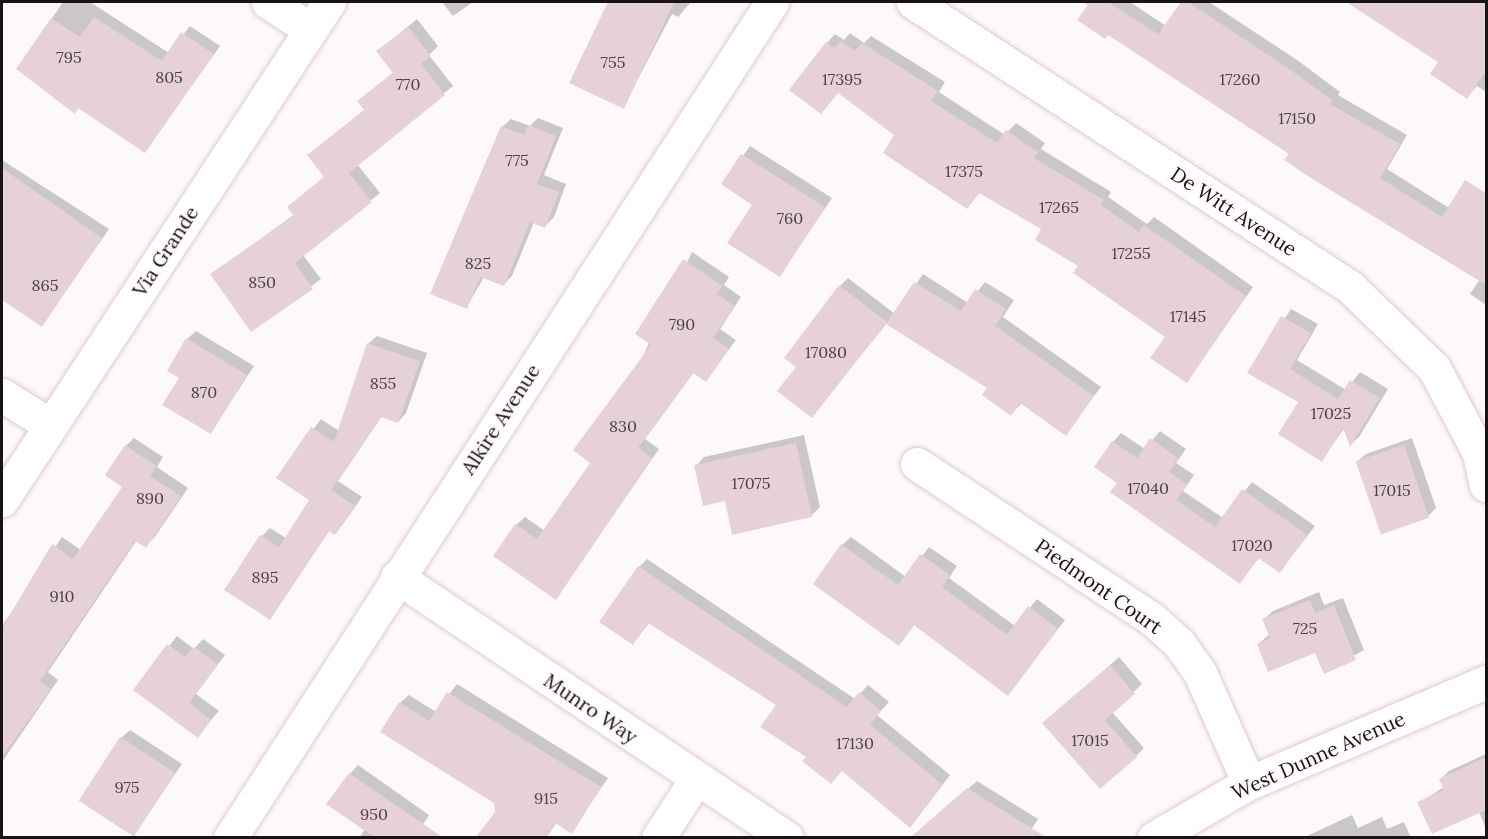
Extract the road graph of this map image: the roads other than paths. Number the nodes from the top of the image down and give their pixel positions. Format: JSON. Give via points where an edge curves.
{"nodes":[{"id":1,"x":268,"y":2,"type":"edge"},
{"id":2,"x":329,"y":2,"type":"edge"},
{"id":3,"x":772,"y":2,"type":"edge"},
{"id":4,"x":914,"y":2,"type":"edge"},
{"id":5,"x":311,"y":30,"type":"junction"},
{"id":6,"x":2,"y":395,"type":"edge"},
{"id":7,"x":50,"y":425,"type":"junction"},
{"id":8,"x":917,"y":464,"type":"dead end"},
{"id":9,"x":1486,"y":485,"type":"edge"},
{"id":10,"x":2,"y":500,"type":"edge"},
{"id":11,"x":397,"y":577,"type":"junction"},
{"id":12,"x":1486,"y":682,"type":"edge"},
{"id":13,"x":696,"y":779,"type":"junction"},
{"id":14,"x":1249,"y":783,"type":"junction"},
{"id":15,"x":230,"y":837,"type":"edge"},
{"id":16,"x":658,"y":837,"type":"edge"},
{"id":17,"x":787,"y":837,"type":"edge"},
{"id":18,"x":1154,"y":837,"type":"edge"}],
"edges":[{"from":1,"to":5,"type":"street"},
{"from":2,"to":5,"type":"street","name":"Via Grande"},
{"from":3,"to":11,"type":"street","name":"Alkire Avenue"},
{"from":4,"to":9,"type":"street","name":"De Witt Avenue","via":[[1350,287],[1434,368],[1479,453]]},
{"from":5,"to":7,"type":"street","name":"Via Grande"},
{"from":6,"to":7,"type":"street"},
{"from":7,"to":10,"type":"street","name":"Via Grande"},
{"from":8,"to":14,"type":"street","name":"Piedmont Court","via":[[1152,619],[1179,643],[1200,673]]},
{"from":11,"to":13,"type":"street","name":"Munro Way"},
{"from":11,"to":15,"type":"street","name":"Alkire Avenue"},
{"from":12,"to":14,"type":"street","name":"West Dunne Avenue"},
{"from":13,"to":16,"type":"street"},
{"from":13,"to":17,"type":"street","name":"Munro Way"},
{"from":14,"to":18,"type":"street","name":"West Dunne Avenue"}]}
